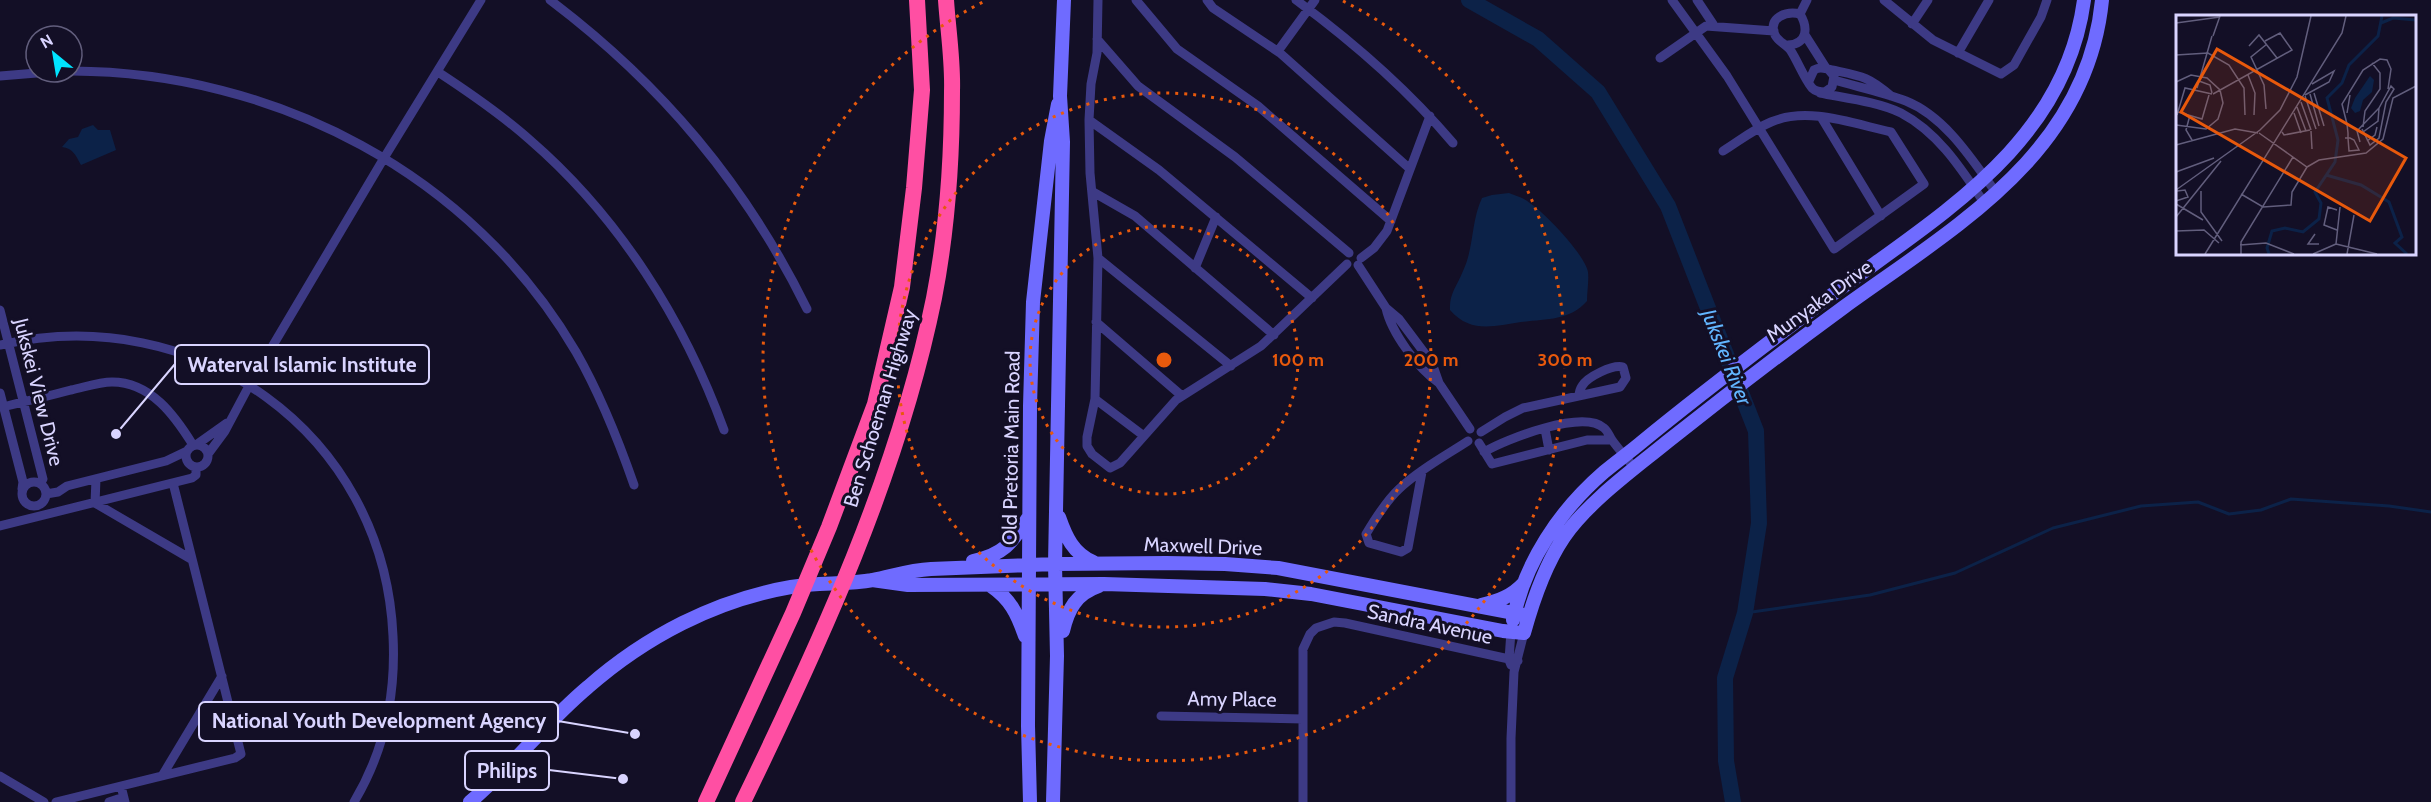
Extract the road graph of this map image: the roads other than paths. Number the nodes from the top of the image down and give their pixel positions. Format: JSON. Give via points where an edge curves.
{"nodes":[{"id":1,"x":481,"y":0,"type":"edge"},
{"id":2,"x":550,"y":0,"type":"edge"},
{"id":3,"x":917,"y":0,"type":"edge"},
{"id":4,"x":946,"y":0,"type":"edge"},
{"id":5,"x":1064,"y":0,"type":"edge"},
{"id":6,"x":1098,"y":0,"type":"edge"},
{"id":7,"x":1136,"y":0,"type":"edge"},
{"id":8,"x":1207,"y":0,"type":"edge"},
{"id":9,"x":1296,"y":0,"type":"edge"},
{"id":10,"x":1315,"y":0,"type":"edge"},
{"id":11,"x":1672,"y":0,"type":"edge"},
{"id":12,"x":1697,"y":0,"type":"edge"},
{"id":13,"x":1807,"y":0,"type":"edge"},
{"id":14,"x":1884,"y":0,"type":"edge"},
{"id":15,"x":1928,"y":0,"type":"edge"},
{"id":16,"x":1989,"y":0,"type":"edge"},
{"id":17,"x":2047,"y":0,"type":"edge"},
{"id":18,"x":2084,"y":0,"type":"edge"},
{"id":19,"x":2102,"y":0,"type":"edge"},
{"id":20,"x":1308,"y":9,"type":"junction"},
{"id":21,"x":1800,"y":14,"type":"junction"},
{"id":22,"x":1713,"y":24,"type":"junction"},
{"id":23,"x":1912,"y":24,"type":"junction"},
{"id":24,"x":1774,"y":30,"type":"junction"},
{"id":25,"x":1694,"y":32,"type":"junction"},
{"id":26,"x":1805,"y":35,"type":"junction"},
{"id":27,"x":1097,"y":39,"type":"junction"},
{"id":28,"x":1788,"y":45,"type":"junction"},
{"id":29,"x":1278,"y":51,"type":"junction"},
{"id":30,"x":1958,"y":53,"type":"junction"},
{"id":31,"x":1660,"y":58,"type":"dead end"},
{"id":32,"x":1827,"y":69,"type":"junction"},
{"id":33,"x":84,"y":72,"type":"edge"},
{"id":34,"x":438,"y":72,"type":"junction"},
{"id":35,"x":24,"y":74,"type":"edge"},
{"id":36,"x":0,"y":76,"type":"edge"},
{"id":37,"x":1834,"y":80,"type":"junction"},
{"id":38,"x":1809,"y":81,"type":"junction"},
{"id":39,"x":1820,"y":93,"type":"junction"},
{"id":40,"x":1060,"y":96,"type":"junction"},
{"id":41,"x":1893,"y":98,"type":"junction"},
{"id":42,"x":1430,"y":116,"type":"junction"},
{"id":43,"x":1821,"y":117,"type":"junction"},
{"id":44,"x":1089,"y":120,"type":"junction"},
{"id":45,"x":1760,"y":128,"type":"junction"},
{"id":46,"x":1454,"y":143,"type":"dead end"},
{"id":47,"x":1723,"y":151,"type":"dead end"},
{"id":48,"x":384,"y":158,"type":"junction"},
{"id":49,"x":1410,"y":169,"type":"junction"},
{"id":50,"x":1986,"y":178,"type":"junction"},
{"id":51,"x":1975,"y":189,"type":"junction"},
{"id":52,"x":1093,"y":192,"type":"junction"},
{"id":53,"x":1997,"y":194,"type":"junction"},
{"id":54,"x":1986,"y":204,"type":"junction"},
{"id":55,"x":1881,"y":216,"type":"junction"},
{"id":56,"x":1216,"y":217,"type":"junction"},
{"id":57,"x":1391,"y":221,"type":"junction"},
{"id":58,"x":1349,"y":253,"type":"junction"},
{"id":59,"x":1098,"y":258,"type":"junction"},
{"id":60,"x":1359,"y":262,"type":"junction"},
{"id":61,"x":1347,"y":264,"type":"junction"},
{"id":62,"x":1195,"y":268,"type":"junction"},
{"id":63,"x":1312,"y":298,"type":"junction"},
{"id":64,"x":1386,"y":308,"type":"junction"},
{"id":65,"x":807,"y":309,"type":"dead end"},
{"id":66,"x":0,"y":310,"type":"edge"},
{"id":67,"x":1096,"y":322,"type":"junction"},
{"id":68,"x":1274,"y":335,"type":"junction"},
{"id":69,"x":4,"y":344,"type":"edge"},
{"id":70,"x":1231,"y":366,"type":"junction"},
{"id":71,"x":1439,"y":383,"type":"junction"},
{"id":72,"x":250,"y":384,"type":"junction"},
{"id":73,"x":0,"y":393,"type":"edge"},
{"id":74,"x":1182,"y":396,"type":"junction"},
{"id":75,"x":1579,"y":396,"type":"junction"},
{"id":76,"x":1095,"y":399,"type":"junction"},
{"id":77,"x":24,"y":402,"type":"junction"},
{"id":78,"x":3,"y":407,"type":"junction"},
{"id":79,"x":229,"y":422,"type":"junction"},
{"id":80,"x":1470,"y":429,"type":"junction"},
{"id":81,"x":1545,"y":429,"type":"junction"},
{"id":82,"x":724,"y":430,"type":"dead end"},
{"id":83,"x":1481,"y":432,"type":"junction"},
{"id":84,"x":1144,"y":436,"type":"junction"},
{"id":85,"x":1612,"y":440,"type":"junction"},
{"id":86,"x":1468,"y":441,"type":"junction"},
{"id":87,"x":192,"y":447,"type":"junction"},
{"id":88,"x":1481,"y":447,"type":"junction"},
{"id":89,"x":1549,"y":450,"type":"junction"},
{"id":90,"x":208,"y":454,"type":"junction"},
{"id":91,"x":1625,"y":455,"type":"junction"},
{"id":92,"x":166,"y":461,"type":"junction"},
{"id":93,"x":192,"y":464,"type":"junction"},
{"id":94,"x":1635,"y":469,"type":"junction"},
{"id":95,"x":1422,"y":472,"type":"junction"},
{"id":96,"x":96,"y":479,"type":"junction"},
{"id":97,"x":173,"y":483,"type":"junction"},
{"id":98,"x":634,"y":485,"type":"dead end"},
{"id":99,"x":22,"y":489,"type":"junction"},
{"id":100,"x":43,"y":491,"type":"junction"},
{"id":101,"x":95,"y":502,"type":"junction"},
{"id":102,"x":28,"y":504,"type":"junction"},
{"id":103,"x":1056,"y":509,"type":"junction"},
{"id":104,"x":48,"y":514,"type":"junction"},
{"id":105,"x":1029,"y":517,"type":"junction"},
{"id":106,"x":32,"y":519,"type":"junction"},
{"id":107,"x":0,"y":526,"type":"edge"},
{"id":108,"x":191,"y":559,"type":"junction"},
{"id":109,"x":1055,"y":564,"type":"junction"},
{"id":110,"x":1097,"y":564,"type":"junction"},
{"id":111,"x":1029,"y":566,"type":"junction"},
{"id":112,"x":938,"y":568,"type":"junction"},
{"id":113,"x":872,"y":580,"type":"junction"},
{"id":114,"x":1525,"y":583,"type":"junction"},
{"id":115,"x":1104,"y":584,"type":"junction"},
{"id":116,"x":1057,"y":585,"type":"junction"},
{"id":117,"x":991,"y":586,"type":"junction"},
{"id":118,"x":1029,"y":586,"type":"junction"},
{"id":119,"x":1476,"y":606,"type":"junction"},
{"id":120,"x":1515,"y":613,"type":"junction"},
{"id":121,"x":1529,"y":616,"type":"junction"},
{"id":122,"x":1518,"y":632,"type":"junction"},
{"id":123,"x":1028,"y":646,"type":"junction"},
{"id":124,"x":1057,"y":656,"type":"junction"},
{"id":125,"x":1514,"y":660,"type":"junction"},
{"id":126,"x":222,"y":676,"type":"junction"},
{"id":127,"x":1161,"y":716,"type":"dead end"},
{"id":128,"x":1303,"y":718,"type":"junction"},
{"id":129,"x":0,"y":776,"type":"edge"},
{"id":130,"x":162,"y":776,"type":"junction"},
{"id":131,"x":121,"y":786,"type":"junction"},
{"id":132,"x":101,"y":791,"type":"junction"},
{"id":133,"x":708,"y":798,"type":"edge"},
{"id":134,"x":124,"y":801,"type":"edge"},
{"id":135,"x":44,"y":802,"type":"edge"},
{"id":136,"x":56,"y":802,"type":"edge"},
{"id":137,"x":104,"y":802,"type":"edge"},
{"id":138,"x":109,"y":802,"type":"edge"},
{"id":139,"x":354,"y":802,"type":"edge"},
{"id":140,"x":471,"y":802,"type":"edge"},
{"id":141,"x":743,"y":802,"type":"edge"},
{"id":142,"x":1030,"y":802,"type":"edge"},
{"id":143,"x":1053,"y":802,"type":"edge"},
{"id":144,"x":1303,"y":802,"type":"edge"},
{"id":145,"x":1511,"y":802,"type":"edge"}],
"edges":[{"from":1,"to":34,"type":"street"},
{"from":2,"to":65,"type":"street","via":[[631,68],[693,132],[755,217]]},
{"from":3,"to":133,"type":"highway","name":"Ben Schoeman Highway","via":[[922,90],[914,188],[902,287],[875,404],[793,613]]},
{"from":4,"to":141,"type":"highway","name":"Ben Schoeman Highway","via":[[952,101],[943,236],[920,360],[860,543]]},
{"from":5,"to":40,"type":"main road","name":"Old Pretoria Main Road"},
{"from":6,"to":27,"type":"street"},
{"from":7,"to":57,"type":"street","via":[[1177,49],[1258,106]]},
{"from":8,"to":29,"type":"street"},
{"from":9,"to":20,"type":"street"},
{"from":10,"to":20,"type":"street"},
{"from":11,"to":25,"type":"street"},
{"from":12,"to":22,"type":"street"},
{"from":13,"to":21,"type":"street"},
{"from":14,"to":23,"type":"street"},
{"from":15,"to":23,"type":"street"},
{"from":16,"to":30,"type":"street"},
{"from":17,"to":30,"type":"street","via":[[2010,70],[2001,74]]},
{"from":18,"to":50,"type":"main road","name":"Munyaka Drive","via":[[2076,38],[2053,95],[2034,125]]},
{"from":19,"to":53,"type":"main road","name":"Munyaka Drive","via":[[2093,49],[2069,107],[2031,158]]},
{"from":20,"to":29,"type":"street"},
{"from":20,"to":42,"type":"street"},
{"from":21,"to":24,"type":"street","via":[[1789,12],[1779,16]]},
{"from":21,"to":26,"type":"street","via":[[1806,24]]},
{"from":22,"to":24,"type":"street"},
{"from":22,"to":25,"type":"street"},
{"from":23,"to":30,"type":"street"},
{"from":24,"to":28,"type":"street","via":[[1778,40]]},
{"from":25,"to":31,"type":"street"},
{"from":25,"to":45,"type":"street"},
{"from":26,"to":28,"type":"street","via":[[1798,43]]},
{"from":26,"to":32,"type":"street"},
{"from":27,"to":44,"type":"street"},
{"from":27,"to":58,"type":"street","via":[[1144,91],[1235,157]]},
{"from":28,"to":38,"type":"street"},
{"from":29,"to":49,"type":"street"},
{"from":32,"to":37,"type":"street"},
{"from":32,"to":38,"type":"street","via":[[1814,70]]},
{"from":32,"to":41,"type":"street","via":[[1860,74]]},
{"from":33,"to":48,"type":"street","via":[[163,76],[236,92],[313,120]]},
{"from":34,"to":48,"type":"street"},
{"from":34,"to":82,"type":"street","via":[[530,139],[579,187],[611,226],[665,303]]},
{"from":35,"to":36,"type":"street"},
{"from":37,"to":39,"type":"street","via":[[1829,90]]},
{"from":37,"to":41,"type":"street"},
{"from":38,"to":39,"type":"street"},
{"from":39,"to":51,"type":"street","via":[[1900,113],[1932,134]]},
{"from":40,"to":103,"type":"main road","name":"Old Pretoria Main Road","via":[[1063,142]]},
{"from":40,"to":105,"type":"main road","name":"Old Pretoria Main Road","via":[[1051,141],[1033,302]]},
{"from":41,"to":50,"type":"street","via":[[1906,101],[1934,120]]},
{"from":42,"to":46,"type":"street"},
{"from":42,"to":49,"type":"street"},
{"from":43,"to":45,"type":"street","via":[[1774,121]]},
{"from":43,"to":55,"type":"street"},
{"from":43,"to":55,"type":"street","via":[[1891,132],[1924,184]]},
{"from":44,"to":52,"type":"street"},
{"from":44,"to":56,"type":"street","via":[[1160,170]]},
{"from":45,"to":47,"type":"street"},
{"from":45,"to":55,"type":"street","via":[[1834,249]]},
{"from":48,"to":72,"type":"street"},
{"from":48,"to":98,"type":"street","via":[[473,225],[539,298],[596,390]]},
{"from":49,"to":57,"type":"street"},
{"from":50,"to":51,"type":"main road","name":"Munyaka Drive"},
{"from":50,"to":53,"type":"street"},
{"from":51,"to":54,"type":"street"},
{"from":51,"to":91,"type":"main road","name":"Munyaka Drive"},
{"from":52,"to":59,"type":"street"},
{"from":52,"to":62,"type":"street","via":[[1135,216]]},
{"from":53,"to":54,"type":"main road","name":"Munyaka Drive"},
{"from":54,"to":94,"type":"main road","name":"Munyaka Drive","via":[[1789,347]]},
{"from":56,"to":62,"type":"street"},
{"from":56,"to":63,"type":"street"},
{"from":57,"to":60,"type":"street","via":[[1381,239]]},
{"from":58,"to":60,"type":"street","via":[[1357,253]]},
{"from":58,"to":61,"type":"street"},
{"from":59,"to":67,"type":"street"},
{"from":59,"to":70,"type":"street"},
{"from":60,"to":61,"type":"street","via":[[1352,267]]},
{"from":60,"to":64,"type":"street"},
{"from":61,"to":63,"type":"street"},
{"from":62,"to":68,"type":"street"},
{"from":63,"to":68,"type":"street"},
{"from":64,"to":71,"type":"street","via":[[1429,359]]},
{"from":64,"to":71,"type":"street","via":[[1395,331],[1420,366]]},
{"from":66,"to":69,"type":"street","name":"Jukskei View Drive"},
{"from":67,"to":74,"type":"street"},
{"from":67,"to":76,"type":"street"},
{"from":68,"to":70,"type":"street"},
{"from":69,"to":72,"type":"street","via":[[61,336],[106,336],[152,344],[198,359]]},
{"from":69,"to":77,"type":"street","name":"Jukskei View Drive"},
{"from":70,"to":74,"type":"street"},
{"from":71,"to":80,"type":"street"},
{"from":72,"to":79,"type":"street"},
{"from":72,"to":139,"type":"street","via":[[297,422],[340,475],[370,528],[385,580],[393,641],[390,698],[378,750]]},
{"from":73,"to":78,"type":"street","name":"Jukskei View Drive"},
{"from":74,"to":84,"type":"street"},
{"from":75,"to":75,"type":"street","via":[[1622,385],[1626,378],[1623,367],[1616,366],[1590,379],[1581,387]]},
{"from":75,"to":83,"type":"street","via":[[1514,412]]},
{"from":76,"to":84,"type":"street"},
{"from":76,"to":84,"type":"street","via":[[1088,446],[1106,466],[1120,463]]},
{"from":77,"to":78,"type":"street"},
{"from":77,"to":87,"type":"street","via":[[99,384],[124,384],[161,402]]},
{"from":77,"to":100,"type":"street","name":"Jukskei View Drive"},
{"from":78,"to":99,"type":"street","name":"Jukskei View Drive"},
{"from":79,"to":87,"type":"street"},
{"from":79,"to":90,"type":"street"},
{"from":80,"to":83,"type":"street"},
{"from":80,"to":86,"type":"street"},
{"from":81,"to":85,"type":"street","via":[[1595,423]]},
{"from":81,"to":88,"type":"street"},
{"from":81,"to":89,"type":"street"},
{"from":83,"to":88,"type":"street"},
{"from":85,"to":89,"type":"street","via":[[1587,440]]},
{"from":85,"to":91,"type":"street"},
{"from":86,"to":88,"type":"street"},
{"from":86,"to":95,"type":"street"},
{"from":87,"to":90,"type":"street","via":[[204,447]]},
{"from":87,"to":92,"type":"street"},
{"from":87,"to":93,"type":"street"},
{"from":88,"to":89,"type":"street","via":[[1492,464]]},
{"from":90,"to":93,"type":"street","via":[[204,464]]},
{"from":91,"to":94,"type":"street"},
{"from":91,"to":114,"type":"main road","name":"Munyaka Drive","via":[[1602,473],[1558,520]]},
{"from":92,"to":93,"type":"street"},
{"from":92,"to":96,"type":"street"},
{"from":93,"to":97,"type":"street","via":[[196,475]]},
{"from":94,"to":121,"type":"main road","name":"Munyaka Drive","via":[[1564,537]]},
{"from":95,"to":95,"type":"street","via":[[1408,548],[1401,552],[1369,543],[1366,534],[1395,494]]},
{"from":96,"to":100,"type":"street"},
{"from":96,"to":101,"type":"street"},
{"from":97,"to":101,"type":"street"},
{"from":97,"to":108,"type":"street"},
{"from":99,"to":100,"type":"street","via":[[30,482]]},
{"from":99,"to":102,"type":"street"},
{"from":100,"to":102,"type":"street","via":[[36,506]]},
{"from":100,"to":104,"type":"street","name":"Jukskei View Drive"},
{"from":101,"to":104,"type":"street"},
{"from":101,"to":108,"type":"street"},
{"from":102,"to":106,"type":"street"},
{"from":103,"to":109,"type":"main road","name":"Old Pretoria Main Road"},
{"from":103,"to":110,"type":"main road","via":[[1077,552]]},
{"from":104,"to":106,"type":"street"},
{"from":105,"to":111,"type":"main road","name":"Old Pretoria Main Road"},
{"from":105,"to":112,"type":"main road","via":[[997,554]]},
{"from":106,"to":107,"type":"street"},
{"from":108,"to":126,"type":"street"},
{"from":109,"to":110,"type":"main road","name":"Maxwell Drive"},
{"from":109,"to":111,"type":"main road","name":"Maxwell Drive"},
{"from":109,"to":116,"type":"main road","name":"Old Pretoria Main Road"},
{"from":110,"to":119,"type":"main road","name":"Maxwell Drive","via":[[1278,568]]},
{"from":111,"to":112,"type":"main road","name":"Maxwell Drive"},
{"from":111,"to":118,"type":"main road","name":"Old Pretoria Main Road"},
{"from":112,"to":113,"type":"main road","name":"Maxwell Drive"},
{"from":113,"to":117,"type":"main road","name":"Maxwell Drive","via":[[908,585]]},
{"from":113,"to":140,"type":"main road","name":"Maxwell Drive","via":[[823,583],[759,594],[664,632],[587,688]]},
{"from":114,"to":119,"type":"main road","via":[[1503,599]]},
{"from":114,"to":120,"type":"main road","name":"Munyaka Drive"},
{"from":115,"to":116,"type":"main road","name":"Maxwell Drive"},
{"from":115,"to":122,"type":"main road","name":"Maxwell Drive","via":[[1265,588]]},
{"from":115,"to":124,"type":"main road","via":[[1083,594],[1069,609]]},
{"from":116,"to":118,"type":"main road","name":"Maxwell Drive"},
{"from":116,"to":124,"type":"main road","name":"Old Pretoria Main Road"},
{"from":117,"to":118,"type":"main road","name":"Maxwell Drive"},
{"from":117,"to":123,"type":"main road","via":[[1014,608]]},
{"from":118,"to":123,"type":"main road","name":"Old Pretoria Main Road"},
{"from":119,"to":120,"type":"main road","name":"Maxwell Drive"},
{"from":120,"to":121,"type":"main road","name":"Maxwell Drive"},
{"from":120,"to":122,"type":"main road","name":"Munyaka Drive"},
{"from":121,"to":122,"type":"main road","name":"Munyaka Drive"},
{"from":122,"to":125,"type":"street"},
{"from":123,"to":142,"type":"main road","name":"Old Pretoria Main Road"},
{"from":124,"to":143,"type":"main road","name":"Old Pretoria Main Road"},
{"from":125,"to":128,"type":"street","name":"Sandra Avenue","via":[[1335,622],[1316,628],[1303,650]]},
{"from":125,"to":145,"type":"street"},
{"from":126,"to":130,"type":"street"},
{"from":126,"to":130,"type":"street","via":[[241,754]]},
{"from":127,"to":128,"type":"street","name":"Amy Place"},
{"from":128,"to":144,"type":"street"},
{"from":129,"to":135,"type":"street"},
{"from":130,"to":131,"type":"street"},
{"from":131,"to":132,"type":"street"},
{"from":131,"to":134,"type":"street"},
{"from":132,"to":136,"type":"street"},
{"from":132,"to":137,"type":"street"},
{"from":134,"to":138,"type":"street"}]}
